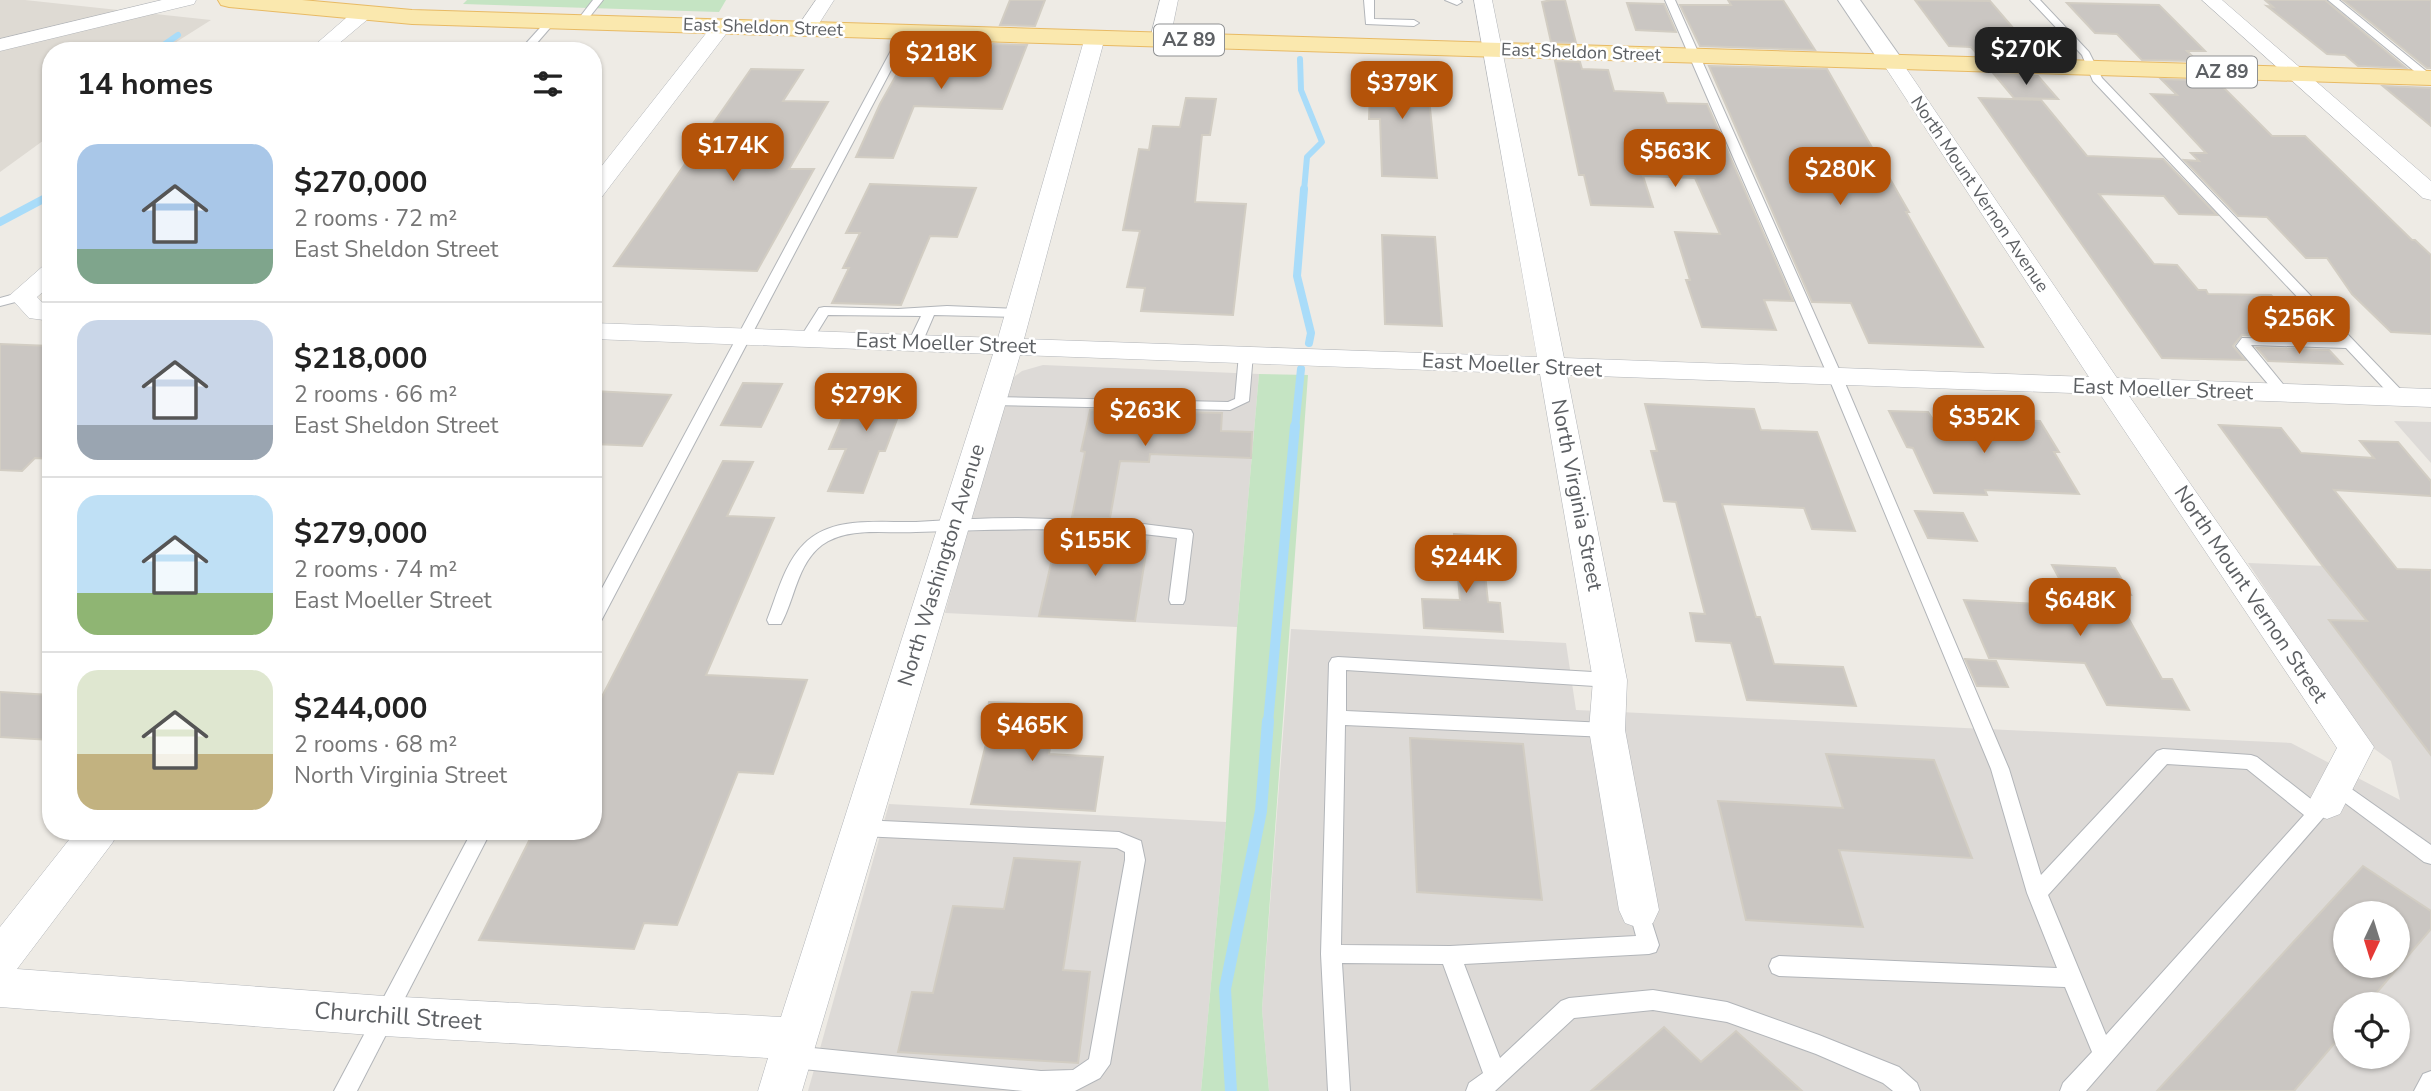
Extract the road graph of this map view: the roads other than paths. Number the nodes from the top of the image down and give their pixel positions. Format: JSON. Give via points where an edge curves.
{"nodes":[{"id":1,"x":187,"y":0,"type":"edge"},
{"id":2,"x":197,"y":0,"type":"edge"},
{"id":3,"x":229,"y":0,"type":"edge"},
{"id":4,"x":598,"y":0,"type":"edge"},
{"id":5,"x":825,"y":0,"type":"edge"},
{"id":6,"x":1169,"y":0,"type":"edge"},
{"id":7,"x":1369,"y":0,"type":"edge"},
{"id":8,"x":1483,"y":0,"type":"edge"},
{"id":9,"x":1670,"y":0,"type":"edge"},
{"id":10,"x":1849,"y":0,"type":"edge"},
{"id":11,"x":2035,"y":0,"type":"edge"},
{"id":12,"x":2211,"y":0,"type":"edge"},
{"id":13,"x":2333,"y":0,"type":"edge"},
{"id":14,"x":361,"y":15,"type":"junction"},
{"id":15,"x":551,"y":21,"type":"junction"},
{"id":16,"x":581,"y":22,"type":"junction"},
{"id":17,"x":1413,"y":23,"type":"dead end"},
{"id":18,"x":722,"y":26,"type":"junction"},
{"id":19,"x":806,"y":29,"type":"junction"},
{"id":20,"x":906,"y":32,"type":"junction"},
{"id":21,"x":129,"y":34,"type":"dead end"},
{"id":22,"x":1095,"y":37,"type":"junction"},
{"id":23,"x":1160,"y":39,"type":"junction"},
{"id":24,"x":329,"y":42,"type":"edge"},
{"id":25,"x":532,"y":42,"type":"edge"},
{"id":26,"x":0,"y":45,"type":"edge"},
{"id":27,"x":1490,"y":49,"type":"junction"},
{"id":28,"x":1696,"y":55,"type":"junction"},
{"id":29,"x":42,"y":56,"type":"edge"},
{"id":30,"x":1892,"y":62,"type":"junction"},
{"id":31,"x":0,"y":63,"type":"edge"},
{"id":32,"x":2092,"y":68,"type":"junction"},
{"id":33,"x":2295,"y":73,"type":"junction"},
{"id":34,"x":2430,"y":78,"type":"edge"},
{"id":35,"x":602,"y":181,"type":"edge"},
{"id":36,"x":2431,"y":193,"type":"edge"},
{"id":37,"x":42,"y":278,"type":"edge"},
{"id":38,"x":11,"y":299,"type":"edge"},
{"id":39,"x":929,"y":311,"type":"junction"},
{"id":40,"x":42,"y":313,"type":"edge"},
{"id":41,"x":1014,"y":329,"type":"junction"},
{"id":42,"x":602,"y":331,"type":"edge"},
{"id":43,"x":744,"y":336,"type":"junction"},
{"id":44,"x":807,"y":338,"type":"junction"},
{"id":45,"x":915,"y":343,"type":"junction"},
{"id":46,"x":2349,"y":344,"type":"junction"},
{"id":47,"x":1246,"y":354,"type":"junction"},
{"id":48,"x":1553,"y":367,"type":"junction"},
{"id":49,"x":1835,"y":376,"type":"junction"},
{"id":50,"x":2110,"y":388,"type":"junction"},
{"id":51,"x":2284,"y":394,"type":"junction"},
{"id":52,"x":2400,"y":397,"type":"junction"},
{"id":53,"x":2430,"y":399,"type":"edge"},
{"id":54,"x":992,"y":401,"type":"junction"},
{"id":55,"x":953,"y":524,"type":"junction"},
{"id":56,"x":1177,"y":600,"type":"dead end"},
{"id":57,"x":602,"y":604,"type":"edge"},
{"id":58,"x":775,"y":620,"type":"dead end"},
{"id":59,"x":1610,"y":680,"type":"junction"},
{"id":60,"x":1337,"y":718,"type":"junction"},
{"id":61,"x":1607,"y":730,"type":"junction"},
{"id":62,"x":2326,"y":801,"type":"junction"},
{"id":63,"x":861,"y":828,"type":"junction"},
{"id":64,"x":92,"y":840,"type":"edge"},
{"id":65,"x":477,"y":840,"type":"edge"},
{"id":66,"x":2431,"y":856,"type":"edge"},
{"id":67,"x":2037,"y":893,"type":"junction"},
{"id":68,"x":1639,"y":910,"type":"joint"},
{"id":69,"x":1331,"y":954,"type":"junction"},
{"id":70,"x":1450,"y":955,"type":"junction"},
{"id":71,"x":0,"y":959,"type":"edge"},
{"id":72,"x":1779,"y":966,"type":"dead end"},
{"id":73,"x":2072,"y":978,"type":"junction"},
{"id":74,"x":0,"y":988,"type":"edge"},
{"id":75,"x":384,"y":1016,"type":"junction"},
{"id":76,"x":793,"y":1048,"type":"junction"},
{"id":77,"x":2103,"y":1053,"type":"junction"},
{"id":78,"x":1496,"y":1077,"type":"junction"},
{"id":79,"x":2431,"y":1082,"type":"edge"},
{"id":80,"x":345,"y":1091,"type":"edge"},
{"id":81,"x":780,"y":1091,"type":"edge"},
{"id":82,"x":1339,"y":1091,"type":"edge"},
{"id":83,"x":1477,"y":1091,"type":"edge"},
{"id":84,"x":1909,"y":1091,"type":"edge"},
{"id":85,"x":2071,"y":1091,"type":"edge"},
{"id":86,"x":2425,"y":1091,"type":"edge"}],
"edges":[{"from":1,"to":26,"type":"street"},
{"from":2,"to":21,"type":"street"},
{"from":3,"to":14,"type":"main road","name":"East Sheldon Street","number":"AZ 89"},
{"from":4,"to":16,"type":"lane"},
{"from":5,"to":19,"type":"street"},
{"from":6,"to":23,"type":"street"},
{"from":7,"to":17,"type":"lane","via":[[1369,22]]},
{"from":8,"to":27,"type":"street","name":"North Virginia Street"},
{"from":9,"to":28,"type":"lane"},
{"from":10,"to":30,"type":"street","name":"North Mount Vernon Avenue"},
{"from":11,"to":32,"type":"lane","via":[[2086,54]]},
{"from":12,"to":33,"type":"street"},
{"from":13,"to":34,"type":"lane"},
{"from":14,"to":15,"type":"main road","name":"East Sheldon Street","number":"AZ 89"},
{"from":14,"to":24,"type":"street"},
{"from":15,"to":16,"type":"main road","name":"East Sheldon Street","number":"AZ 89"},
{"from":15,"to":25,"type":"lane"},
{"from":16,"to":18,"type":"main road","name":"East Sheldon Street","number":"AZ 89"},
{"from":18,"to":19,"type":"main road","name":"East Sheldon Street","number":"AZ 89"},
{"from":18,"to":35,"type":"street"},
{"from":19,"to":20,"type":"main road","name":"East Sheldon Street","number":"AZ 89"},
{"from":20,"to":22,"type":"main road","name":"East Sheldon Street","number":"AZ 89"},
{"from":20,"to":43,"type":"lane"},
{"from":22,"to":23,"type":"main road","name":"East Sheldon Street","number":"AZ 89"},
{"from":22,"to":41,"type":"street","name":"North Washington Avenue"},
{"from":23,"to":27,"type":"main road","name":"East Sheldon Street","number":"AZ 89"},
{"from":27,"to":28,"type":"main road","name":"East Sheldon Street","number":"AZ 89"},
{"from":27,"to":48,"type":"street","name":"North Virginia Street"},
{"from":28,"to":30,"type":"main road","name":"East Sheldon Street","number":"AZ 89"},
{"from":28,"to":49,"type":"lane"},
{"from":29,"to":31,"type":"street"},
{"from":30,"to":32,"type":"main road","name":"East Sheldon Street","number":"AZ 89"},
{"from":30,"to":50,"type":"street","name":"North Mount Vernon Avenue"},
{"from":32,"to":33,"type":"main road","name":"East Sheldon Street","number":"AZ 89"},
{"from":32,"to":46,"type":"lane","via":[[2097,79]]},
{"from":33,"to":34,"type":"main road","name":"East Sheldon Street","number":"AZ 89"},
{"from":33,"to":36,"type":"street"},
{"from":37,"to":38,"type":"street"},
{"from":38,"to":40,"type":"street"},
{"from":39,"to":41,"type":"lane"},
{"from":39,"to":44,"type":"lane","via":[[824,312]]},
{"from":39,"to":45,"type":"lane"},
{"from":41,"to":45,"type":"street","name":"East Moeller Street"},
{"from":41,"to":47,"type":"street","name":"East Moeller Street"},
{"from":41,"to":54,"type":"street","name":"North Washington Avenue"},
{"from":42,"to":43,"type":"street","name":"East Moeller Street"},
{"from":43,"to":44,"type":"street","name":"East Moeller Street"},
{"from":43,"to":57,"type":"lane"},
{"from":44,"to":45,"type":"street","name":"East Moeller Street"},
{"from":46,"to":51,"type":"lane","via":[[2247,341],[2243,346]]},
{"from":46,"to":52,"type":"lane"},
{"from":47,"to":48,"type":"street","name":"East Moeller Street"},
{"from":47,"to":54,"type":"lane","via":[[1242,401],[1230,406]]},
{"from":48,"to":49,"type":"street","name":"East Moeller Street"},
{"from":48,"to":59,"type":"street","name":"North Virginia Street"},
{"from":49,"to":50,"type":"street","name":"East Moeller Street"},
{"from":49,"to":67,"type":"lane","via":[[2000,769]]},
{"from":50,"to":51,"type":"street","name":"East Moeller Street"},
{"from":50,"to":62,"type":"street","name":"North Mount Vernon Street","via":[[2356,747]]},
{"from":51,"to":52,"type":"street","name":"East Moeller Street"},
{"from":52,"to":53,"type":"street","name":"East Moeller Street"},
{"from":54,"to":55,"type":"street","name":"North Washington Avenue"},
{"from":55,"to":56,"type":"lane","via":[[1131,525],[1185,534]]},
{"from":55,"to":58,"type":"lane","via":[[847,529],[819,539],[804,551]]},
{"from":55,"to":63,"type":"street","name":"North Washington Avenue"},
{"from":59,"to":60,"type":"lane","via":[[1338,663]]},
{"from":59,"to":61,"type":"street","name":"North Virginia Street"},
{"from":60,"to":61,"type":"lane"},
{"from":60,"to":69,"type":"lane"},
{"from":61,"to":68,"type":"street","name":"North Virginia Street"},
{"from":62,"to":66,"type":"lane"},
{"from":62,"to":67,"type":"lane","via":[[2251,762],[2163,756]]},
{"from":62,"to":77,"type":"lane"},
{"from":63,"to":76,"type":"street","name":"North Washington Avenue"},
{"from":63,"to":76,"type":"lane","via":[[1119,840],[1134,847],[1099,1064],[1087,1078],[1041,1082]]},
{"from":64,"to":71,"type":"street"},
{"from":65,"to":75,"type":"lane"},
{"from":67,"to":73,"type":"lane"},
{"from":68,"to":70,"type":"lane","via":[[1648,945]]},
{"from":69,"to":70,"type":"lane"},
{"from":69,"to":82,"type":"lane"},
{"from":70,"to":78,"type":"lane"},
{"from":72,"to":73,"type":"lane"},
{"from":73,"to":77,"type":"lane"},
{"from":74,"to":75,"type":"street","name":"Churchill Street"},
{"from":75,"to":76,"type":"street","name":"Churchill Street"},
{"from":75,"to":80,"type":"lane"},
{"from":76,"to":81,"type":"street","name":"North Washington Avenue"},
{"from":77,"to":85,"type":"lane"},
{"from":78,"to":83,"type":"lane"},
{"from":78,"to":84,"type":"lane","via":[[1569,1008],[1653,1000],[1740,1016],[1891,1075]]},
{"from":79,"to":86,"type":"lane"}]}
